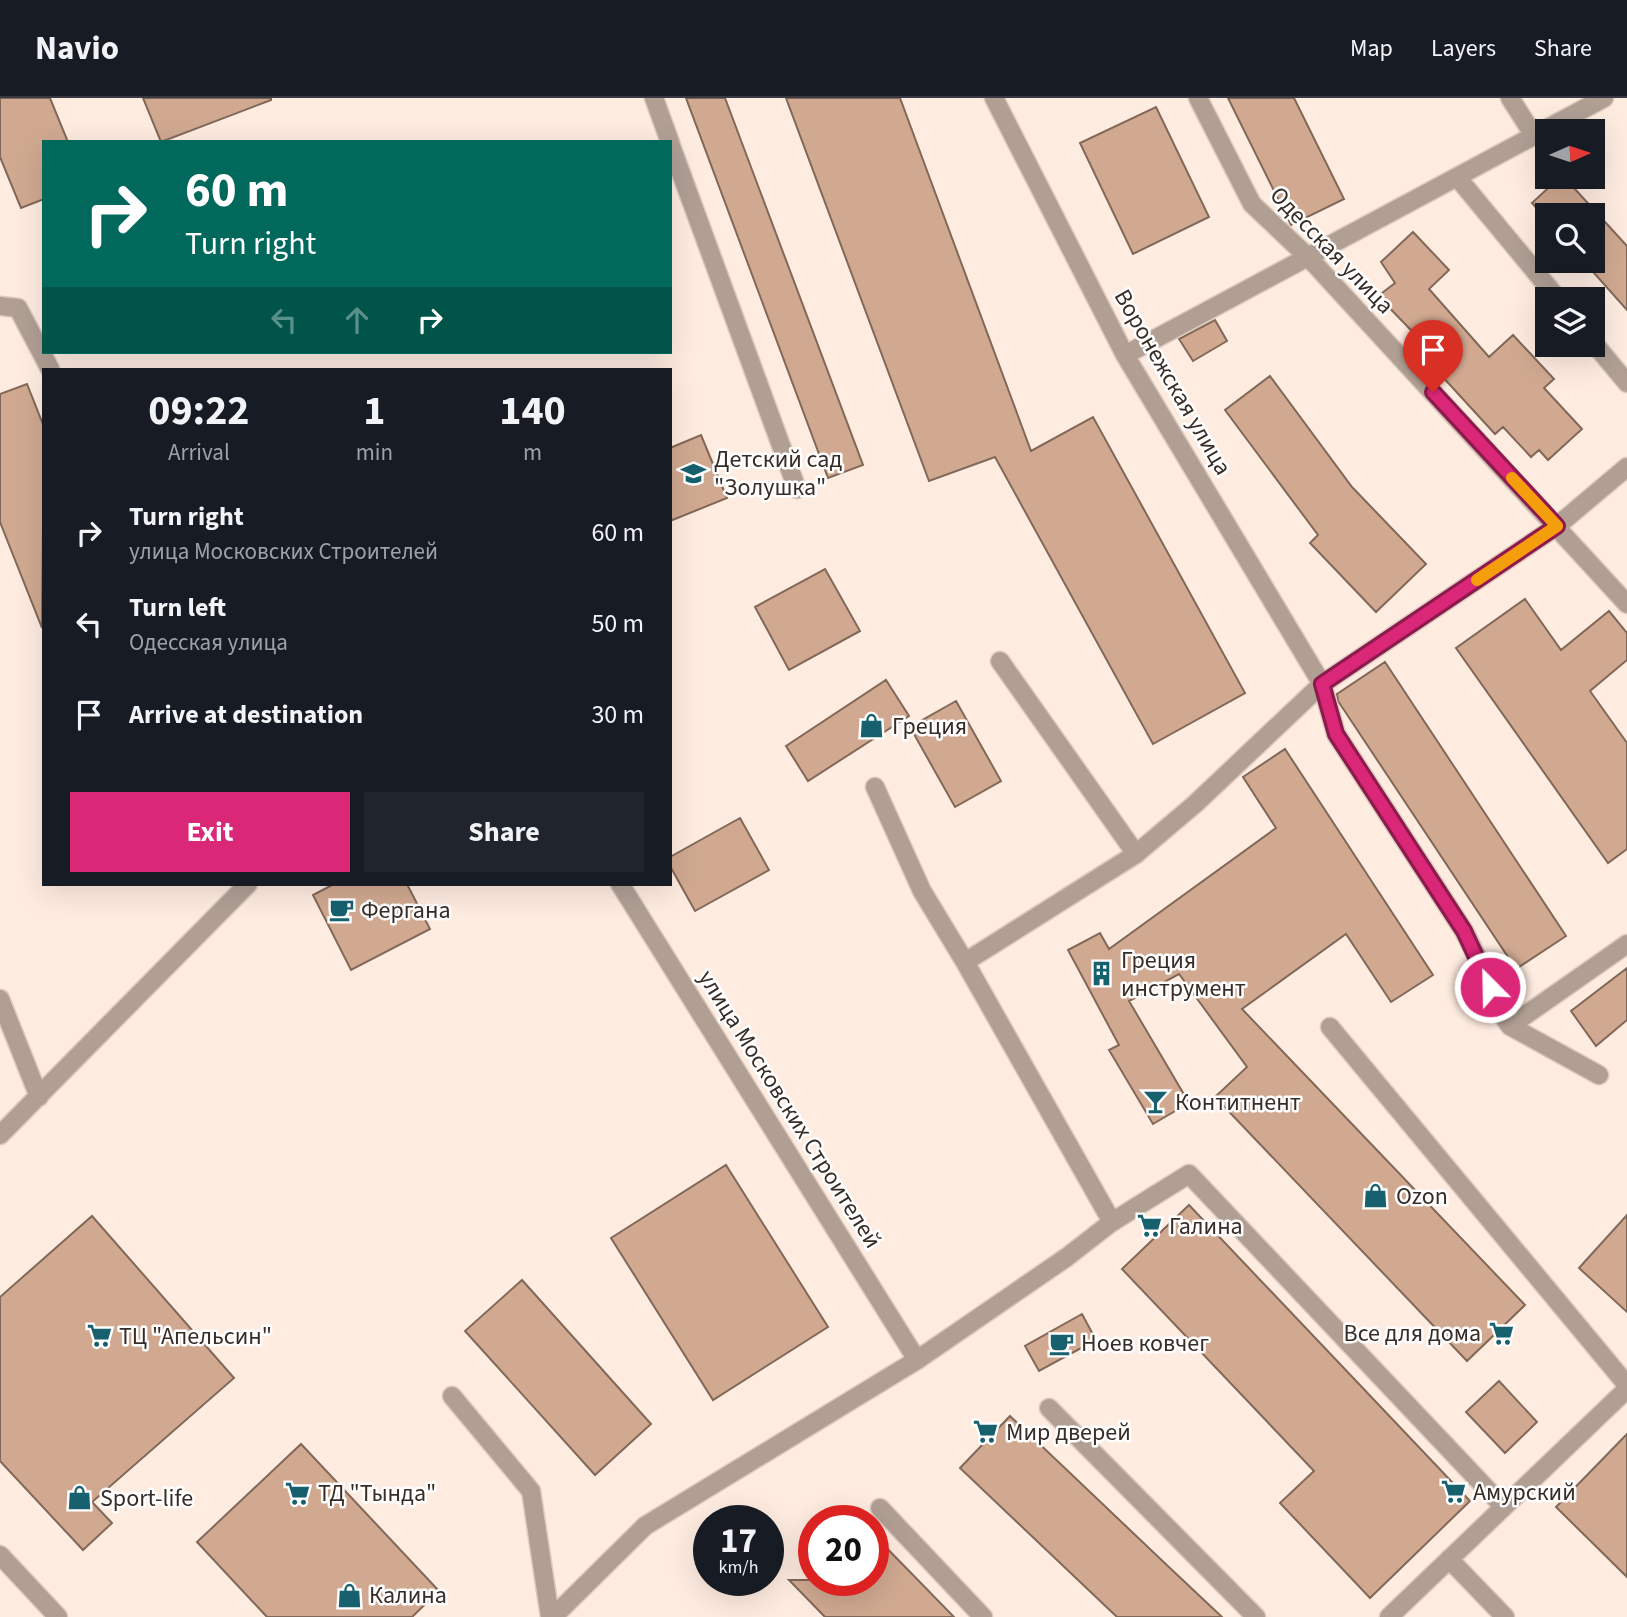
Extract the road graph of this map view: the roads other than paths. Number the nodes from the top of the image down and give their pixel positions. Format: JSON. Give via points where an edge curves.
{"nodes":[{"id":1,"x":654,"y":98,"type":"edge"},
{"id":2,"x":994,"y":98,"type":"edge"},
{"id":3,"x":1198,"y":98,"type":"edge"},
{"id":4,"x":1510,"y":98,"type":"edge"},
{"id":5,"x":1604,"y":98,"type":"edge"},
{"id":6,"x":1533,"y":134,"type":"junction"},
{"id":7,"x":669,"y":140,"type":"edge"},
{"id":8,"x":672,"y":147,"type":"edge"},
{"id":9,"x":1457,"y":177,"type":"junction"},
{"id":10,"x":1309,"y":258,"type":"junction"},
{"id":11,"x":1548,"y":287,"type":"edge"},
{"id":12,"x":0,"y":306,"type":"edge"},
{"id":13,"x":42,"y":354,"type":"edge"},
{"id":14,"x":1125,"y":355,"type":"junction"},
{"id":15,"x":1605,"y":357,"type":"edge"},
{"id":16,"x":1627,"y":383,"type":"edge"},
{"id":17,"x":1627,"y":467,"type":"edge"},
{"id":18,"x":797,"y":489,"type":"dead end"},
{"id":19,"x":1557,"y":526,"type":"junction"},
{"id":20,"x":1627,"y":604,"type":"edge"},
{"id":21,"x":1000,"y":661,"type":"dead end"},
{"id":22,"x":1322,"y":684,"type":"junction"},
{"id":23,"x":875,"y":787,"type":"dead end"},
{"id":24,"x":1136,"y":854,"type":"junction"},
{"id":25,"x":246,"y":886,"type":"edge"},
{"id":26,"x":621,"y":886,"type":"edge"},
{"id":27,"x":1627,"y":944,"type":"edge"},
{"id":28,"x":965,"y":962,"type":"junction"},
{"id":29,"x":0,"y":999,"type":"edge"},
{"id":30,"x":1510,"y":1026,"type":"junction"},
{"id":31,"x":1330,"y":1027,"type":"dead end"},
{"id":32,"x":1599,"y":1075,"type":"dead end"},
{"id":33,"x":39,"y":1097,"type":"junction"},
{"id":34,"x":0,"y":1135,"type":"edge"},
{"id":35,"x":1112,"y":1222,"type":"junction"},
{"id":36,"x":917,"y":1360,"type":"junction"},
{"id":37,"x":1627,"y":1387,"type":"edge"},
{"id":38,"x":452,"y":1396,"type":"dead end"},
{"id":39,"x":1049,"y":1408,"type":"dead end"},
{"id":40,"x":1503,"y":1506,"type":"junction"},
{"id":41,"x":889,"y":1518,"type":"edge"},
{"id":42,"x":0,"y":1555,"type":"edge"},
{"id":43,"x":1449,"y":1559,"type":"junction"},
{"id":44,"x":58,"y":1617,"type":"edge"},
{"id":45,"x":552,"y":1617,"type":"edge"},
{"id":46,"x":983,"y":1617,"type":"edge"},
{"id":47,"x":1256,"y":1617,"type":"edge"},
{"id":48,"x":1389,"y":1617,"type":"edge"},
{"id":49,"x":1505,"y":1617,"type":"edge"}],
"edges":[{"from":1,"to":7,"type":"street"},
{"from":2,"to":14,"type":"street","name":"Воронежская улица"},
{"from":3,"to":10,"type":"street","name":"Одесская улица","via":[[1252,204]]},
{"from":4,"to":6,"type":"street"},
{"from":5,"to":6,"type":"street"},
{"from":6,"to":9,"type":"street"},
{"from":8,"to":18,"type":"street"},
{"from":9,"to":10,"type":"street"},
{"from":9,"to":11,"type":"street"},
{"from":10,"to":14,"type":"street"},
{"from":10,"to":19,"type":"street","name":"Одесская улица"},
{"from":12,"to":13,"type":"street","via":[[18,308]]},
{"from":14,"to":22,"type":"street","name":"Воронежская улица"},
{"from":15,"to":16,"type":"street"},
{"from":17,"to":19,"type":"street"},
{"from":19,"to":20,"type":"street","name":"Одесская улица"},
{"from":19,"to":22,"type":"street"},
{"from":21,"to":24,"type":"street"},
{"from":22,"to":24,"type":"street"},
{"from":22,"to":30,"type":"street","name":"Воронежская улица","via":[[1336,734],[1464,931],[1496,1006]]},
{"from":23,"to":28,"type":"street","via":[[922,891]]},
{"from":24,"to":28,"type":"street"},
{"from":25,"to":33,"type":"street"},
{"from":26,"to":36,"type":"street","name":"улица Московских Строителей"},
{"from":27,"to":30,"type":"street"},
{"from":28,"to":35,"type":"street"},
{"from":29,"to":33,"type":"street"},
{"from":30,"to":32,"type":"street"},
{"from":31,"to":37,"type":"street"},
{"from":33,"to":34,"type":"street"},
{"from":35,"to":36,"type":"street"},
{"from":35,"to":40,"type":"street","via":[[1189,1174]]},
{"from":36,"to":45,"type":"street","via":[[645,1526]]},
{"from":37,"to":40,"type":"street"},
{"from":38,"to":45,"type":"street","via":[[531,1491]]},
{"from":39,"to":47,"type":"street"},
{"from":40,"to":43,"type":"street"},
{"from":41,"to":46,"type":"street"},
{"from":42,"to":44,"type":"street"},
{"from":43,"to":48,"type":"street"},
{"from":43,"to":49,"type":"street"}]}
